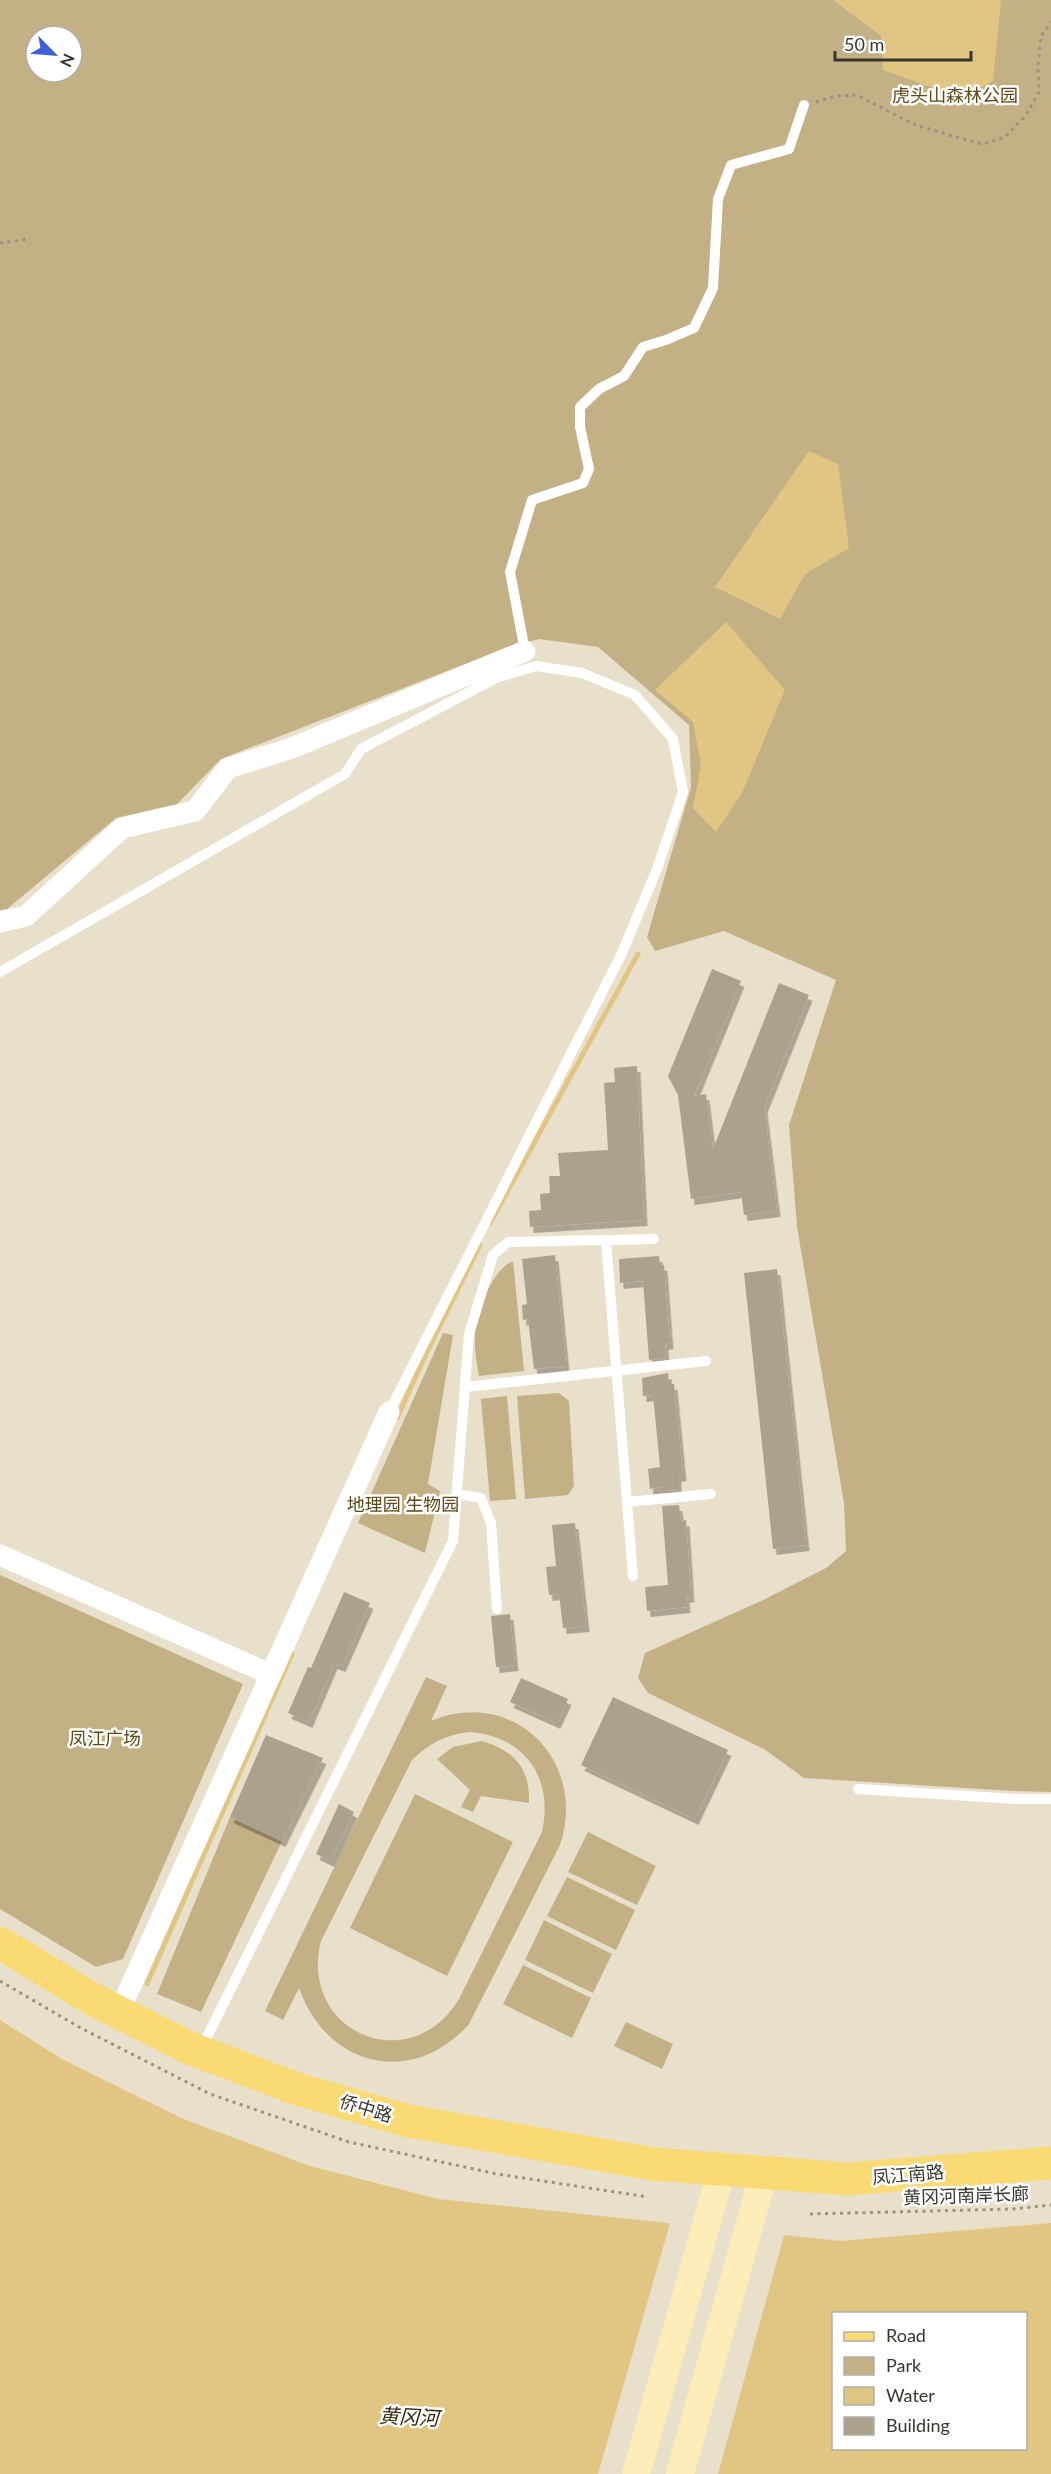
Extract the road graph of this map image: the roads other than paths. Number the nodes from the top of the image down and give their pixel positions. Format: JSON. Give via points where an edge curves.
{"nodes":[{"id":1,"x":804,"y":105,"type":"road end"},
{"id":2,"x":525,"y":651,"type":"joint"},
{"id":3,"x":0,"y":922,"type":"edge"},
{"id":4,"x":0,"y":972,"type":"edge"},
{"id":5,"x":654,"y":1239,"type":"dead end"},
{"id":6,"x":606,"y":1241,"type":"junction"},
{"id":7,"x":706,"y":1361,"type":"dead end"},
{"id":8,"x":617,"y":1371,"type":"junction"},
{"id":9,"x":465,"y":1388,"type":"junction"},
{"id":10,"x":389,"y":1412,"type":"joint"},
{"id":11,"x":457,"y":1494,"type":"junction"},
{"id":12,"x":711,"y":1494,"type":"dead end"},
{"id":13,"x":627,"y":1502,"type":"junction"},
{"id":14,"x":0,"y":1555,"type":"edge"},
{"id":15,"x":633,"y":1576,"type":"dead end"},
{"id":16,"x":497,"y":1609,"type":"dead end"},
{"id":17,"x":270,"y":1674,"type":"junction"},
{"id":18,"x":858,"y":1789,"type":"dead end"},
{"id":19,"x":1051,"y":1799,"type":"edge"},
{"id":20,"x":0,"y":1943,"type":"edge"},
{"id":21,"x":119,"y":2012,"type":"junction"},
{"id":22,"x":200,"y":2052,"type":"junction"},
{"id":23,"x":1051,"y":2163,"type":"edge"},
{"id":24,"x":722,"y":2169,"type":"junction"},
{"id":25,"x":764,"y":2173,"type":"junction"},
{"id":26,"x":636,"y":2474,"type":"edge"},
{"id":27,"x":680,"y":2474,"type":"edge"}],
"edges":[{"from":1,"to":2,"type":"lane","via":[[789,149],[731,165],[718,199],[713,288],[694,328],[643,347],[624,376],[599,389],[580,407],[589,469],[583,483],[532,500],[510,572]]},
{"from":2,"to":3,"type":"street","via":[[292,748],[228,768],[195,811],[122,828],[26,916]]},
{"from":4,"to":10,"type":"lane","via":[[345,774],[361,749],[496,678],[536,666],[582,673],[635,695],[666,730],[673,739],[683,792],[657,869],[622,952]]},
{"from":5,"to":6,"type":"lane"},
{"from":6,"to":8,"type":"lane"},
{"from":6,"to":9,"type":"lane","via":[[508,1242],[493,1255],[469,1334]]},
{"from":7,"to":8,"type":"lane"},
{"from":8,"to":9,"type":"lane"},
{"from":8,"to":13,"type":"lane"},
{"from":9,"to":11,"type":"lane"},
{"from":10,"to":17,"type":"street"},
{"from":11,"to":16,"type":"lane","via":[[481,1498],[491,1523]]},
{"from":11,"to":22,"type":"lane","via":[[453,1540]]},
{"from":12,"to":13,"type":"lane"},
{"from":13,"to":15,"type":"lane"},
{"from":14,"to":17,"type":"street"},
{"from":17,"to":21,"type":"street"},
{"from":18,"to":19,"type":"lane"},
{"from":20,"to":21,"type":"main road","name":"侨中路"},
{"from":21,"to":22,"type":"main road","name":"侨中路"},
{"from":22,"to":24,"type":"main road","name":"侨中路","via":[[297,2089],[408,2121],[653,2164]]},
{"from":23,"to":25,"type":"main road","name":"凤江南路","via":[[848,2180]]},
{"from":24,"to":25,"type":"main road","name":"侨中路"},
{"from":24,"to":26,"type":"main road"},
{"from":25,"to":27,"type":"main road"}]}
